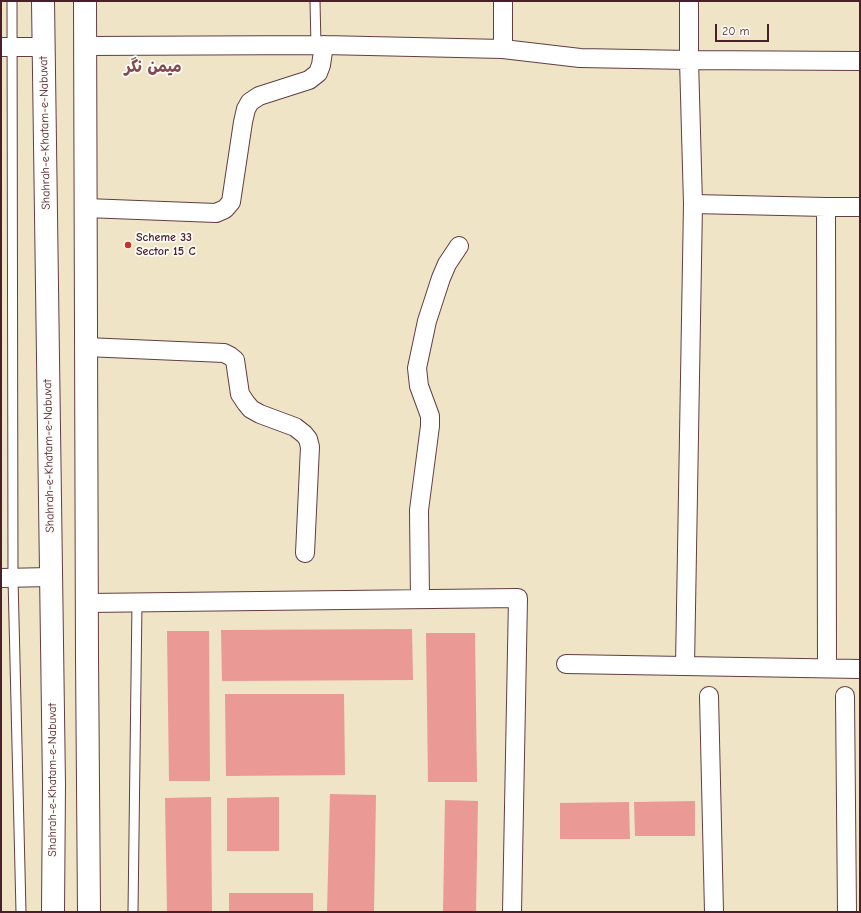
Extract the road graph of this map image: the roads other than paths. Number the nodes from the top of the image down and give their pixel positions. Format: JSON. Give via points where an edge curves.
{"nodes":[{"id":1,"x":12,"y":1,"type":"edge"},
{"id":2,"x":43,"y":1,"type":"edge"},
{"id":3,"x":85,"y":1,"type":"edge"},
{"id":4,"x":315,"y":1,"type":"edge"},
{"id":5,"x":502,"y":1,"type":"edge"},
{"id":6,"x":689,"y":1,"type":"edge"},
{"id":7,"x":85,"y":46,"type":"junction"},
{"id":8,"x":320,"y":46,"type":"junction"},
{"id":9,"x":7,"y":47,"type":"edge"},
{"id":10,"x":44,"y":47,"type":"junction"},
{"id":11,"x":503,"y":49,"type":"junction"},
{"id":12,"x":689,"y":60,"type":"junction"},
{"id":13,"x":860,"y":61,"type":"edge"},
{"id":14,"x":693,"y":204,"type":"junction"},
{"id":15,"x":826,"y":207,"type":"junction"},
{"id":16,"x":860,"y":207,"type":"edge"},
{"id":17,"x":86,"y":208,"type":"junction"},
{"id":18,"x":459,"y":246,"type":"dead end"},
{"id":19,"x":86,"y":347,"type":"junction"},
{"id":20,"x":304,"y":553,"type":"dead end"},
{"id":21,"x":51,"y":576,"type":"junction"},
{"id":22,"x":7,"y":578,"type":"edge"},
{"id":23,"x":420,"y":599,"type":"junction"},
{"id":24,"x":87,"y":602,"type":"junction"},
{"id":25,"x":137,"y":602,"type":"junction"},
{"id":26,"x":566,"y":664,"type":"dead end"},
{"id":27,"x":685,"y":666,"type":"junction"},
{"id":28,"x":827,"y":668,"type":"junction"},
{"id":29,"x":860,"y":669,"type":"edge"},
{"id":30,"x":709,"y":696,"type":"dead end"},
{"id":31,"x":845,"y":696,"type":"dead end"},
{"id":32,"x":21,"y":912,"type":"edge"},
{"id":33,"x":53,"y":912,"type":"edge"},
{"id":34,"x":89,"y":912,"type":"edge"},
{"id":35,"x":133,"y":912,"type":"edge"},
{"id":36,"x":512,"y":912,"type":"edge"},
{"id":37,"x":714,"y":912,"type":"edge"},
{"id":38,"x":847,"y":912,"type":"edge"}],
"edges":[{"from":1,"to":9,"type":"lane"},
{"from":2,"to":10,"type":"main road","name":"Shahrah-e-Khatam-e-Nabuvat"},
{"from":3,"to":7,"type":"main road"},
{"from":4,"to":8,"type":"lane"},
{"from":5,"to":11,"type":"street"},
{"from":6,"to":12,"type":"street"},
{"from":7,"to":8,"type":"street"},
{"from":7,"to":17,"type":"main road"},
{"from":8,"to":11,"type":"street"},
{"from":8,"to":17,"type":"street","via":[[321,65],[318,73],[309,80],[259,96],[250,102],[243,122],[231,202],[225,210],[216,213]]},
{"from":9,"to":10,"type":"street"},
{"from":9,"to":22,"type":"lane"},
{"from":10,"to":21,"type":"main road","name":"Shahrah-e-Khatam-e-Nabuvat"},
{"from":11,"to":12,"type":"street","via":[[580,58]]},
{"from":12,"to":13,"type":"street"},
{"from":12,"to":14,"type":"street"},
{"from":14,"to":15,"type":"street"},
{"from":14,"to":27,"type":"street"},
{"from":15,"to":16,"type":"street"},
{"from":15,"to":28,"type":"street"},
{"from":17,"to":19,"type":"main road"},
{"from":18,"to":23,"type":"street","via":[[441,278],[427,321],[417,368],[419,386],[430,416],[419,510]]},
{"from":19,"to":20,"type":"street","via":[[224,353],[235,360],[240,394],[251,409],[295,427],[308,439],[310,447]]},
{"from":19,"to":24,"type":"main road"},
{"from":21,"to":22,"type":"street"},
{"from":21,"to":33,"type":"main road","name":"Shahrah-e-Khatam-e-Nabuvat"},
{"from":22,"to":32,"type":"lane"},
{"from":23,"to":25,"type":"street"},
{"from":23,"to":36,"type":"street","via":[[518,598]]},
{"from":24,"to":25,"type":"street"},
{"from":24,"to":34,"type":"main road"},
{"from":25,"to":35,"type":"lane"},
{"from":26,"to":27,"type":"street"},
{"from":27,"to":28,"type":"street"},
{"from":28,"to":29,"type":"street"},
{"from":30,"to":37,"type":"street"},
{"from":31,"to":38,"type":"street"}]}
